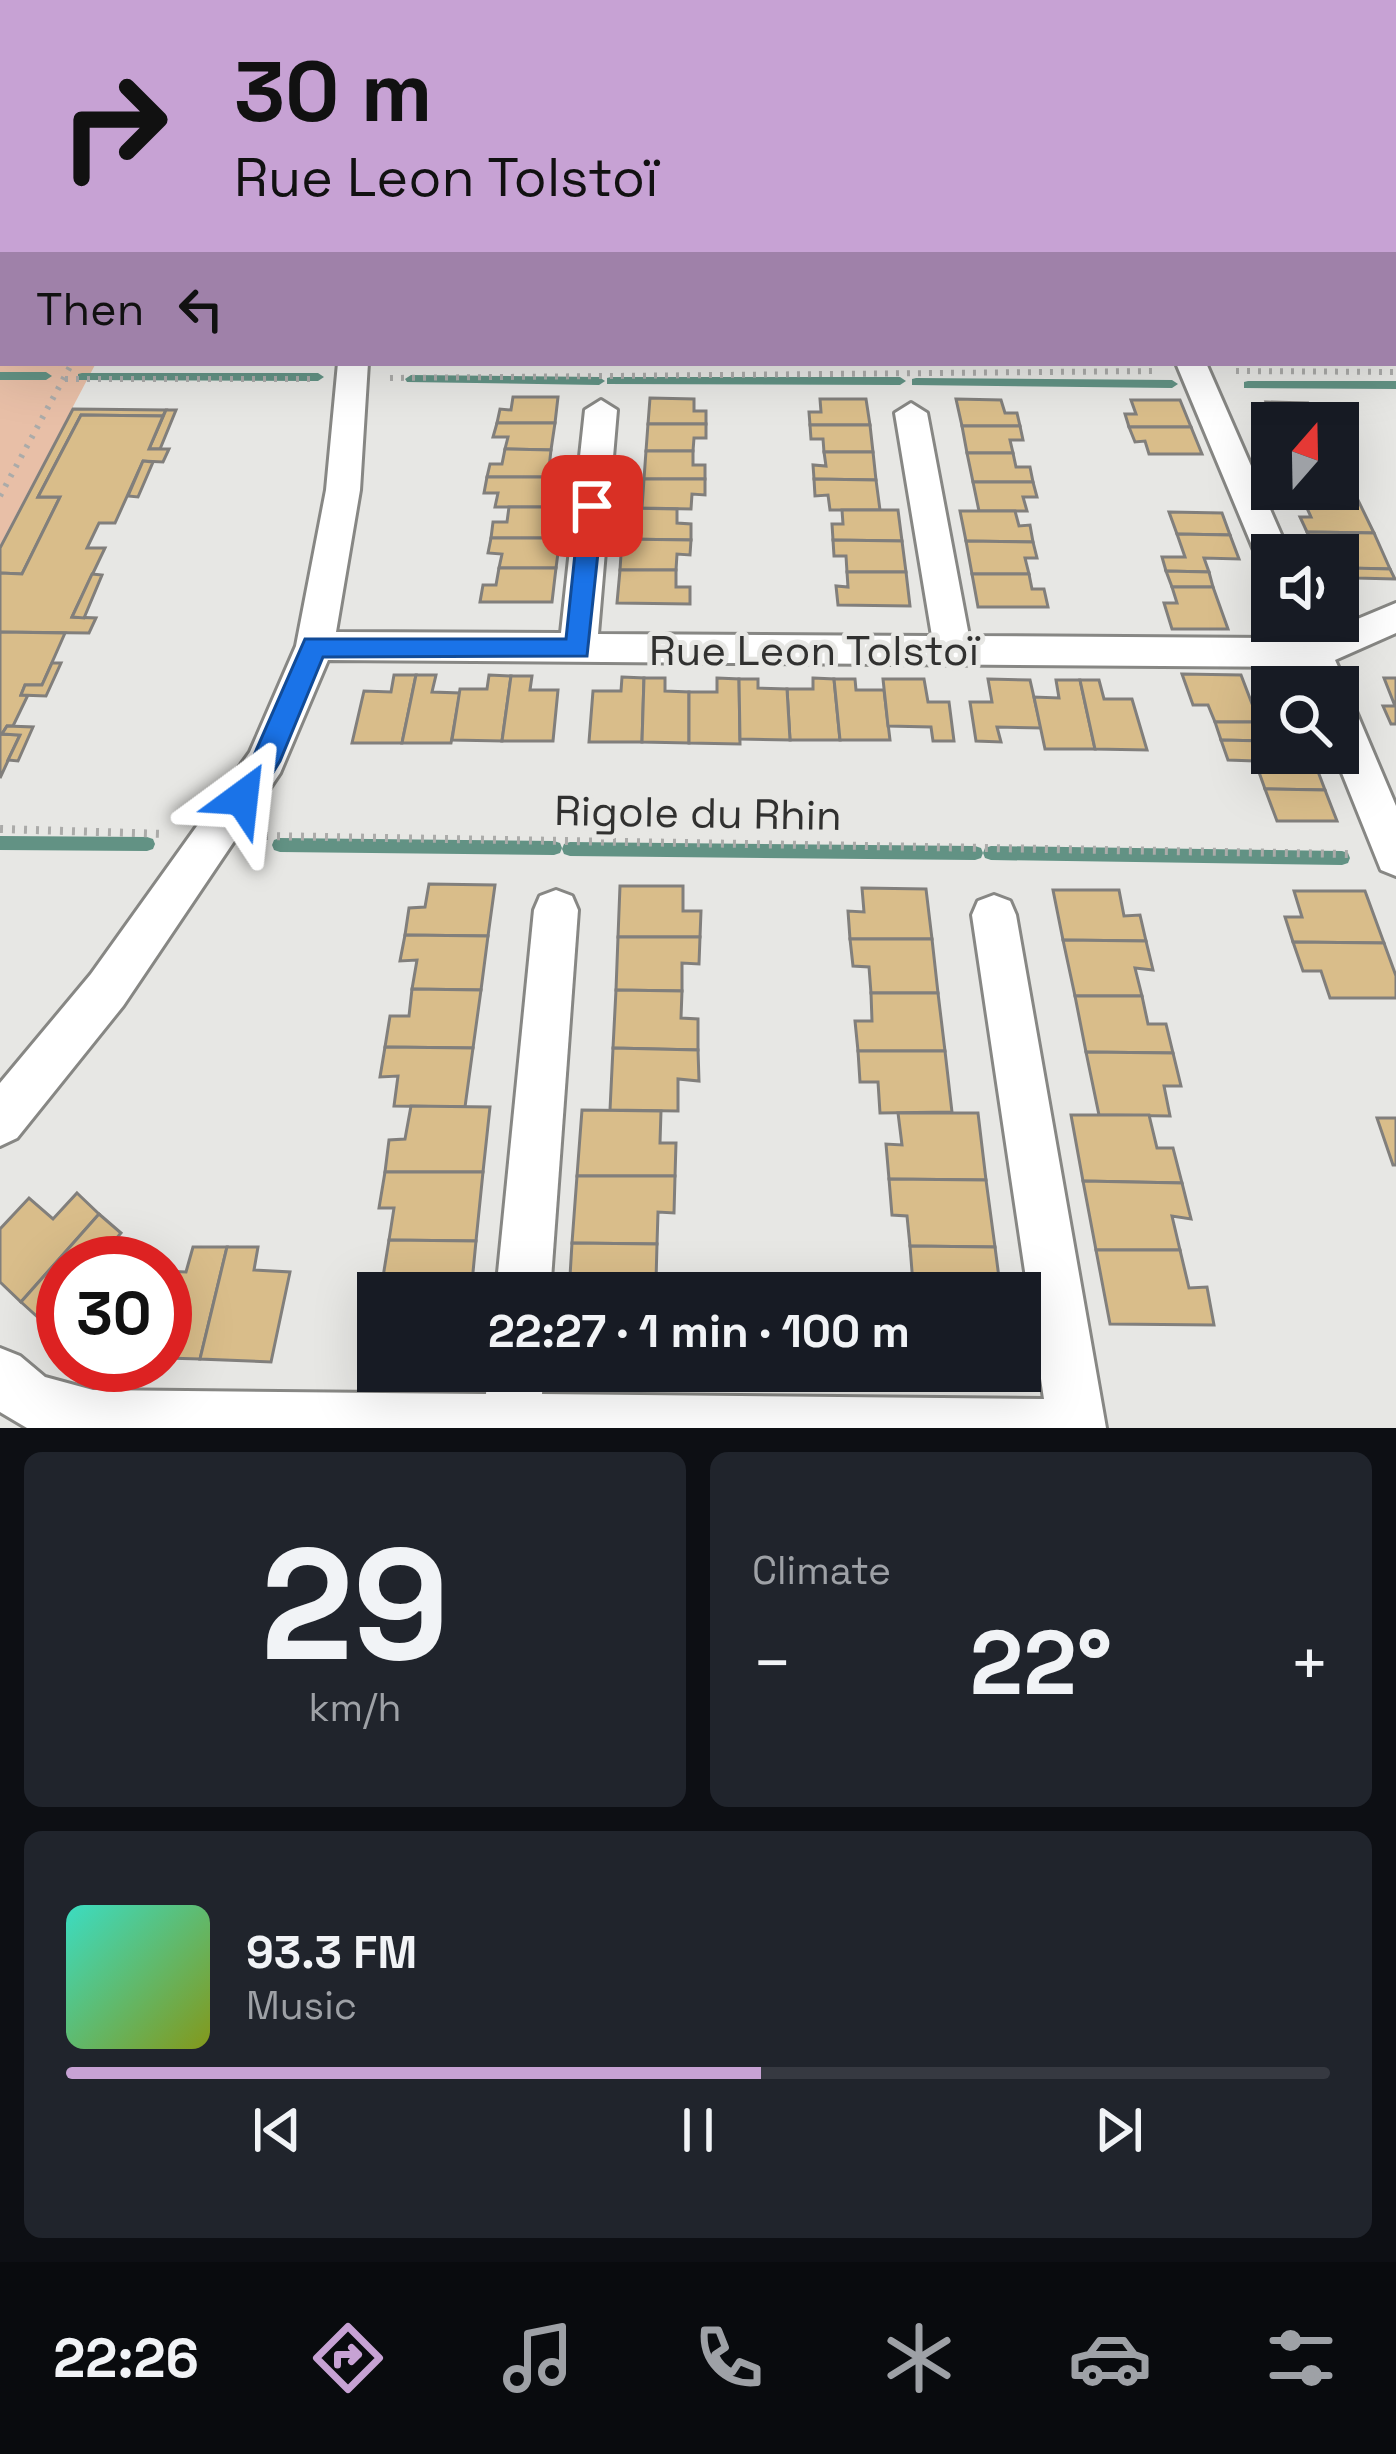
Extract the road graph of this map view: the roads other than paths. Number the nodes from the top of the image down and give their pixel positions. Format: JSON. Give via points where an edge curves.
{"nodes":[{"id":1,"x":1193,"y":367,"type":"edge"},
{"id":2,"x":352,"y":371,"type":"edge"},
{"id":3,"x":601,"y":410,"type":"dead end"},
{"id":4,"x":911,"y":413,"type":"dead end"},
{"id":5,"x":1264,"y":534,"type":"edge"},
{"id":6,"x":1396,"y":616,"type":"edge"},
{"id":7,"x":315,"y":646,"type":"junction"},
{"id":8,"x":578,"y":649,"type":"junction"},
{"id":9,"x":952,"y":651,"type":"junction"},
{"id":10,"x":1314,"y":654,"type":"edge"},
{"id":11,"x":1359,"y":765,"type":"edge"},
{"id":12,"x":1396,"y":856,"type":"edge"},
{"id":13,"x":556,"y":910,"type":"dead end"},
{"id":14,"x":994,"y":915,"type":"dead end"},
{"id":15,"x":0,"y":1121,"type":"edge"},
{"id":16,"x":525,"y":1272,"type":"edge"},
{"id":17,"x":0,"y":1376,"type":"edge"},
{"id":18,"x":514,"y":1397,"type":"edge"},
{"id":19,"x":1062,"y":1428,"type":"edge"},
{"id":20,"x":1077,"y":1428,"type":"edge"}],
"edges":[{"from":1,"to":5,"type":"street"},
{"from":2,"to":7,"type":"street","via":[[344,490]]},
{"from":3,"to":8,"type":"street"},
{"from":4,"to":9,"type":"street"},
{"from":6,"to":10,"type":"street"},
{"from":7,"to":8,"type":"street","name":"Rue Leon Tolstoï"},
{"from":7,"to":15,"type":"street","via":[[266,761],[218,836]]},
{"from":8,"to":9,"type":"street","name":"Rue Leon Tolstoï"},
{"from":9,"to":10,"type":"street","name":"Rue Leon Tolstoï"},
{"from":11,"to":12,"type":"street"},
{"from":13,"to":16,"type":"street"},
{"from":14,"to":20,"type":"street"},
{"from":17,"to":18,"type":"street","via":[[30,1401],[93,1418]]},
{"from":18,"to":19,"type":"street"}]}
